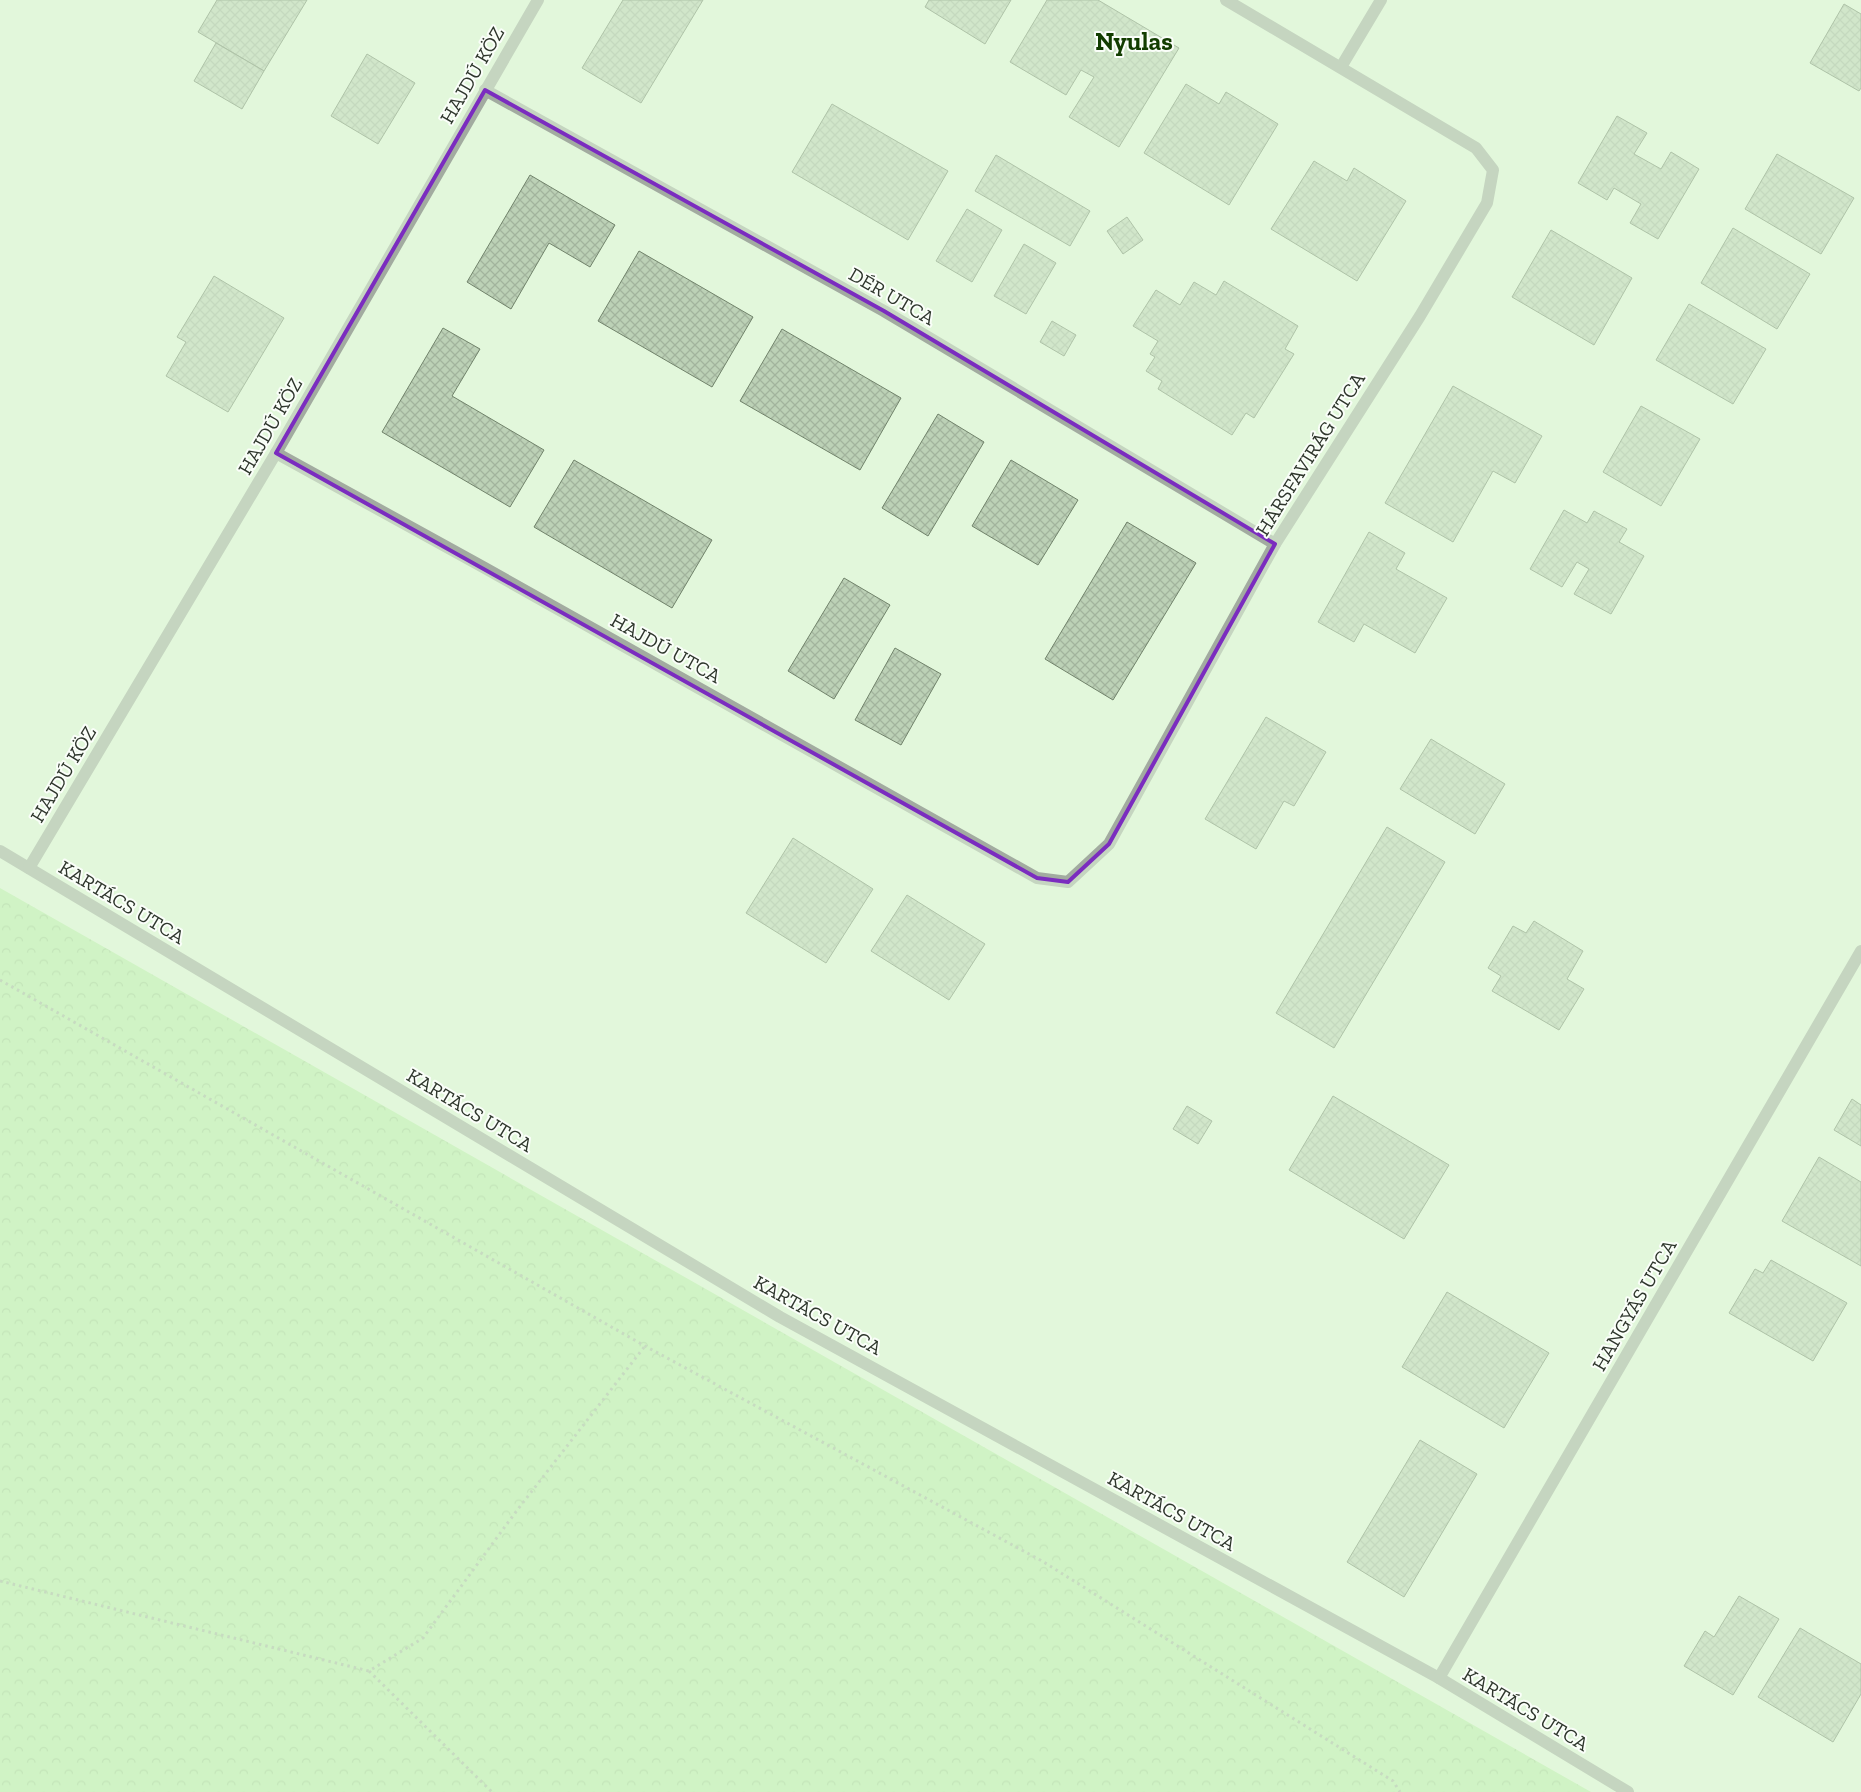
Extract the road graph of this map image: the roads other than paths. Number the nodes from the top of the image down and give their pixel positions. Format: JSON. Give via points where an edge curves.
{"nodes":[{"id":1,"x":538,"y":0,"type":"edge"},
{"id":2,"x":1226,"y":0,"type":"edge"},
{"id":3,"x":1381,"y":0,"type":"edge"},
{"id":4,"x":1341,"y":67,"type":"junction"},
{"id":5,"x":485,"y":90,"type":"junction"},
{"id":6,"x":276,"y":453,"type":"junction"},
{"id":7,"x":1275,"y":544,"type":"junction"},
{"id":8,"x":0,"y":852,"type":"edge"},
{"id":9,"x":29,"y":868,"type":"junction"},
{"id":10,"x":1037,"y":878,"type":"joint"},
{"id":11,"x":1861,"y":951,"type":"edge"},
{"id":12,"x":1439,"y":1678,"type":"junction"},
{"id":13,"x":1628,"y":1792,"type":"edge"}],
"edges":[{"from":1,"to":5,"type":"street","name":"HAJDÚ KÖZ"},
{"from":2,"to":4,"type":"street","name":"HÁRSFAVIRÁG UTCA"},
{"from":3,"to":4,"type":"street"},
{"from":4,"to":7,"type":"street","name":"HÁRSFAVIRÁG UTCA","via":[[1476,148],[1493,170],[1487,204]]},
{"from":5,"to":6,"type":"street","name":"HAJDÚ KÖZ"},
{"from":5,"to":7,"type":"street","name":"DÉR UTCA","via":[[884,311]]},
{"from":6,"to":9,"type":"street","name":"HAJDÚ KÖZ"},
{"from":6,"to":10,"type":"street","name":"HAJDÚ UTCA"},
{"from":7,"to":10,"type":"street","name":"HÁRSFAVIRÁG UTCA","via":[[1109,844],[1068,882]]},
{"from":8,"to":9,"type":"street","name":"KARTÁCS UTCA"},
{"from":9,"to":12,"type":"street","name":"KARTÁCS UTCA","via":[[780,1317]]},
{"from":11,"to":12,"type":"street","name":"HANGYÁS UTCA"},
{"from":12,"to":13,"type":"street","name":"KARTÁCS UTCA"}]}
